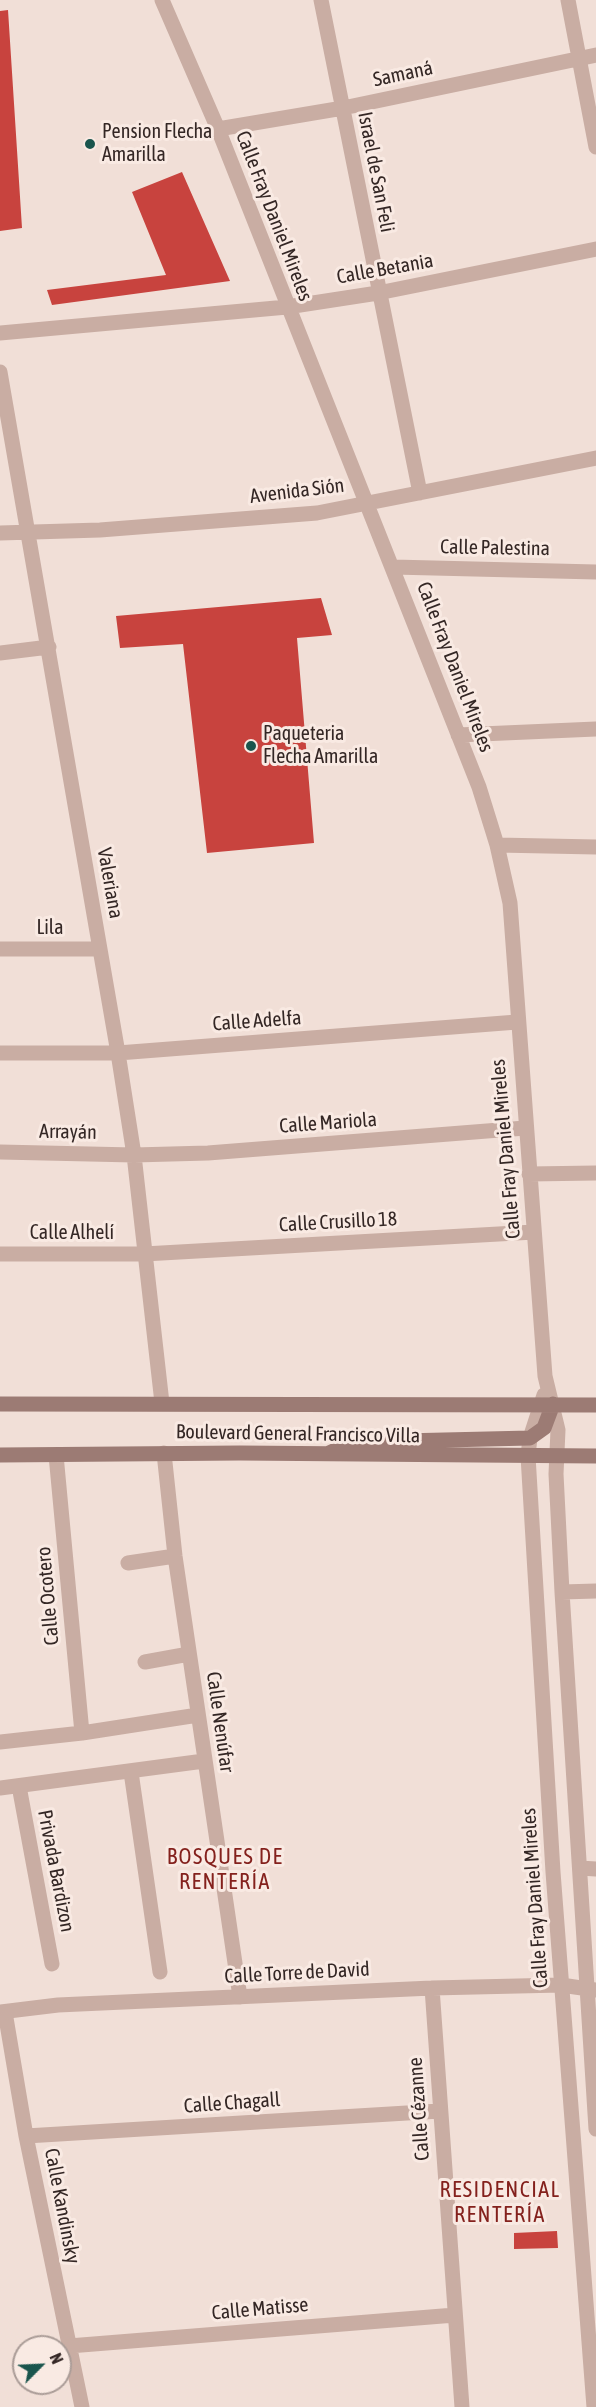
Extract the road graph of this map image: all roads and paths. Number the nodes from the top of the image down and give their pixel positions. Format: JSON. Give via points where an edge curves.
{"nodes":[{"id":1,"x":162,"y":0,"type":"edge"},
{"id":2,"x":321,"y":0,"type":"edge"},
{"id":3,"x":568,"y":0,"type":"edge"},
{"id":4,"x":596,"y":56,"type":"edge"},
{"id":5,"x":579,"y":59,"type":"junction"},
{"id":6,"x":343,"y":108,"type":"junction"},
{"id":7,"x":218,"y":129,"type":"junction"},
{"id":8,"x":596,"y":147,"type":"edge"},
{"id":9,"x":596,"y":249,"type":"edge"},
{"id":10,"x":378,"y":293,"type":"junction"},
{"id":11,"x":287,"y":307,"type":"junction"},
{"id":12,"x":0,"y":333,"type":"edge"},
{"id":13,"x":0,"y":372,"type":"edge"},
{"id":14,"x":596,"y":458,"type":"edge"},
{"id":15,"x":420,"y":493,"type":"junction"},
{"id":16,"x":366,"y":503,"type":"junction"},
{"id":17,"x":26,"y":531,"type":"junction"},
{"id":18,"x":0,"y":533,"type":"edge"},
{"id":19,"x":393,"y":567,"type":"junction"},
{"id":20,"x":596,"y":572,"type":"edge"},
{"id":21,"x":49,"y":647,"type":"junction"},
{"id":22,"x":0,"y":653,"type":"edge"},
{"id":23,"x":596,"y":729,"type":"edge"},
{"id":24,"x":458,"y":735,"type":"junction"},
{"id":25,"x":497,"y":845,"type":"junction"},
{"id":26,"x":596,"y":847,"type":"edge"},
{"id":27,"x":0,"y":949,"type":"edge"},
{"id":28,"x":100,"y":949,"type":"junction"},
{"id":29,"x":517,"y":1022,"type":"junction"},
{"id":30,"x":0,"y":1053,"type":"edge"},
{"id":31,"x":118,"y":1053,"type":"junction"},
{"id":32,"x":525,"y":1128,"type":"junction"},
{"id":33,"x":0,"y":1152,"type":"edge"},
{"id":34,"x":134,"y":1155,"type":"junction"},
{"id":35,"x":596,"y":1173,"type":"edge"},
{"id":36,"x":529,"y":1174,"type":"junction"},
{"id":37,"x":534,"y":1232,"type":"junction"},
{"id":38,"x":0,"y":1254,"type":"edge"},
{"id":39,"x":144,"y":1254,"type":"junction"},
{"id":40,"x":547,"y":1399,"type":"junction"},
{"id":41,"x":162,"y":1403,"type":"junction"},
{"id":42,"x":0,"y":1404,"type":"edge"},
{"id":43,"x":596,"y":1405,"type":"edge"},
{"id":44,"x":530,"y":1438,"type":"junction"},
{"id":45,"x":164,"y":1453,"type":"junction"},
{"id":46,"x":0,"y":1455,"type":"edge"},
{"id":47,"x":56,"y":1455,"type":"junction"},
{"id":48,"x":326,"y":1455,"type":"junction"},
{"id":49,"x":557,"y":1455,"type":"junction"},
{"id":50,"x":528,"y":1456,"type":"junction"},
{"id":51,"x":596,"y":1456,"type":"edge"},
{"id":52,"x":175,"y":1556,"type":"junction"},
{"id":53,"x":128,"y":1563,"type":"dead end"},
{"id":54,"x":596,"y":1591,"type":"edge"},
{"id":55,"x":562,"y":1592,"type":"junction"},
{"id":56,"x":189,"y":1654,"type":"junction"},
{"id":57,"x":145,"y":1662,"type":"dead end"},
{"id":58,"x":198,"y":1715,"type":"junction"},
{"id":59,"x":82,"y":1733,"type":"junction"},
{"id":60,"x":0,"y":1742,"type":"edge"},
{"id":61,"x":204,"y":1761,"type":"junction"},
{"id":62,"x":132,"y":1772,"type":"junction"},
{"id":63,"x":19,"y":1786,"type":"junction"},
{"id":64,"x":0,"y":1788,"type":"edge"},
{"id":65,"x":580,"y":1868,"type":"junction"},
{"id":66,"x":596,"y":1869,"type":"edge"},
{"id":67,"x":52,"y":1964,"type":"dead end"},
{"id":68,"x":160,"y":1972,"type":"dead end"},
{"id":69,"x":561,"y":1985,"type":"junction"},
{"id":70,"x":432,"y":1988,"type":"junction"},
{"id":71,"x":591,"y":1990,"type":"edge"},
{"id":72,"x":240,"y":1997,"type":"junction"},
{"id":73,"x":2,"y":2012,"type":"edge"},
{"id":74,"x":440,"y":2111,"type":"junction"},
{"id":75,"x":596,"y":2129,"type":"edge"},
{"id":76,"x":26,"y":2136,"type":"junction"},
{"id":77,"x":455,"y":2315,"type":"junction"},
{"id":78,"x":67,"y":2335,"type":"edge"},
{"id":79,"x":72,"y":2346,"type":"edge"},
{"id":80,"x":72,"y":2360,"type":"edge"},
{"id":81,"x":82,"y":2407,"type":"edge"},
{"id":82,"x":462,"y":2407,"type":"edge"},
{"id":83,"x":594,"y":2407,"type":"edge"}],
"edges":[{"from":1,"to":7,"type":"street","name":"Calle Fray Daniel Mireles"},
{"from":2,"to":6,"type":"street","name":"Israel de San Feli"},
{"from":3,"to":5,"type":"street"},
{"from":4,"to":5,"type":"street","name":"Samaná"},
{"from":5,"to":6,"type":"street","name":"Samaná"},
{"from":5,"to":8,"type":"street"},
{"from":6,"to":7,"type":"street","name":"Samaná"},
{"from":6,"to":10,"type":"street","name":"Israel de San Feli"},
{"from":7,"to":11,"type":"street","name":"Calle Fray Daniel Mireles"},
{"from":9,"to":10,"type":"street","name":"Calle Betania"},
{"from":10,"to":11,"type":"street","name":"Calle Betania"},
{"from":10,"to":15,"type":"street","name":"Israel de San Feli"},
{"from":11,"to":12,"type":"street","name":"Calle Betania"},
{"from":11,"to":16,"type":"street","name":"Calle Fray Daniel Mireles"},
{"from":13,"to":17,"type":"street","name":"Valeriana"},
{"from":14,"to":15,"type":"street","name":"Avenida Sión"},
{"from":15,"to":16,"type":"street","name":"Avenida Sión"},
{"from":16,"to":17,"type":"street","name":"Avenida Sión","via":[[317,513],[100,530]]},
{"from":16,"to":19,"type":"street","name":"Calle Fray Daniel Mireles"},
{"from":17,"to":18,"type":"street","name":"Avenida Sión"},
{"from":17,"to":21,"type":"street","name":"Valeriana"},
{"from":19,"to":20,"type":"street","name":"Calle Palestina"},
{"from":19,"to":24,"type":"street","name":"Calle Fray Daniel Mireles"},
{"from":21,"to":22,"type":"street"},
{"from":21,"to":28,"type":"street","name":"Valeriana"},
{"from":23,"to":24,"type":"street"},
{"from":24,"to":25,"type":"street","name":"Calle Fray Daniel Mireles"},
{"from":25,"to":26,"type":"street"},
{"from":25,"to":29,"type":"street","name":"Calle Fray Daniel Mireles","via":[[510,903]]},
{"from":27,"to":28,"type":"street","name":"Lila"},
{"from":28,"to":31,"type":"street","name":"Valeriana"},
{"from":29,"to":31,"type":"street","name":"Calle Adelfa"},
{"from":29,"to":32,"type":"street","name":"Calle Fray Daniel Mireles"},
{"from":30,"to":31,"type":"street","name":"Calle Adelfa"},
{"from":31,"to":34,"type":"street","name":"Valeriana"},
{"from":32,"to":34,"type":"street","name":"Calle Mariola","via":[[208,1153]]},
{"from":32,"to":36,"type":"street","name":"Calle Fray Daniel Mireles"},
{"from":33,"to":34,"type":"street","name":"Arrayán"},
{"from":34,"to":39,"type":"street","name":"Valeriana"},
{"from":35,"to":36,"type":"street"},
{"from":36,"to":37,"type":"street","name":"Calle Fray Daniel Mireles"},
{"from":37,"to":39,"type":"street","name":"Calle Crusillo 18"},
{"from":37,"to":40,"type":"street","name":"Calle Fray Daniel Mireles"},
{"from":38,"to":39,"type":"street","name":"Calle Alhelí"},
{"from":39,"to":41,"type":"street","name":"Valeriana"},
{"from":40,"to":41,"type":"main road","name":"Boulevard General Francisco Villa"},
{"from":40,"to":43,"type":"main road","name":"Boulevard General Francisco Villa"},
{"from":40,"to":44,"type":"street","name":"Calle Fray Daniel Mireles"},
{"from":40,"to":49,"type":"street","name":"Calle Fray Daniel Mireles","via":[[558,1430]]},
{"from":41,"to":42,"type":"main road","name":"Boulevard General Francisco Villa"},
{"from":44,"to":48,"type":"main road","via":[[359,1442]]},
{"from":44,"to":50,"type":"street","name":"Calle Fray Daniel Mireles"},
{"from":45,"to":47,"type":"main road","name":"Boulevard General Francisco Villa"},
{"from":45,"to":48,"type":"main road","name":"Boulevard General Francisco Villa"},
{"from":45,"to":52,"type":"street","name":"Calle Nenúfar"},
{"from":46,"to":47,"type":"main road","name":"Boulevard General Francisco Villa"},
{"from":47,"to":59,"type":"street","name":"Calle Ocotero"},
{"from":48,"to":50,"type":"main road","name":"Boulevard General Francisco Villa"},
{"from":49,"to":50,"type":"main road","name":"Boulevard General Francisco Villa"},
{"from":49,"to":51,"type":"main road","name":"Boulevard General Francisco Villa"},
{"from":49,"to":55,"type":"street","name":"Calle Fray Daniel Mireles"},
{"from":50,"to":69,"type":"street","name":"Calle Fray Daniel Mireles"},
{"from":52,"to":53,"type":"street"},
{"from":52,"to":56,"type":"street","name":"Calle Nenúfar"},
{"from":54,"to":55,"type":"street"},
{"from":55,"to":65,"type":"street","name":"Calle Fray Daniel Mireles"},
{"from":56,"to":57,"type":"street"},
{"from":56,"to":58,"type":"street","name":"Calle Nenúfar"},
{"from":58,"to":59,"type":"street"},
{"from":58,"to":61,"type":"street","name":"Calle Nenúfar"},
{"from":59,"to":60,"type":"street"},
{"from":61,"to":62,"type":"street"},
{"from":61,"to":72,"type":"street","name":"Calle Nenúfar"},
{"from":62,"to":63,"type":"street"},
{"from":62,"to":68,"type":"street"},
{"from":63,"to":64,"type":"street"},
{"from":63,"to":67,"type":"street","name":"Privada Bardizon"},
{"from":65,"to":66,"type":"street"},
{"from":65,"to":71,"type":"street","name":"Calle Fray Daniel Mireles"},
{"from":69,"to":70,"type":"street","name":"Calle Torre de David"},
{"from":69,"to":71,"type":"street","name":"Calle Torre de David"},
{"from":69,"to":83,"type":"street","name":"Calle Fray Daniel Mireles"},
{"from":70,"to":72,"type":"street","name":"Calle Torre de David"},
{"from":70,"to":74,"type":"street","name":"Calle Cézanne"},
{"from":71,"to":75,"type":"street","name":"Calle Fray Daniel Mireles"},
{"from":72,"to":73,"type":"street","name":"Calle Torre de David","via":[[58,2005]]},
{"from":73,"to":76,"type":"street","name":"Calle Kandinsky"},
{"from":74,"to":76,"type":"street","name":"Calle Chagall"},
{"from":74,"to":77,"type":"street","name":"Calle Cézanne"},
{"from":76,"to":78,"type":"street","name":"Calle Kandinsky"},
{"from":77,"to":79,"type":"street","name":"Calle Matisse"},
{"from":77,"to":82,"type":"street","name":"Calle Cézanne"},
{"from":80,"to":81,"type":"street","name":"Calle Kandinsky"}]}
